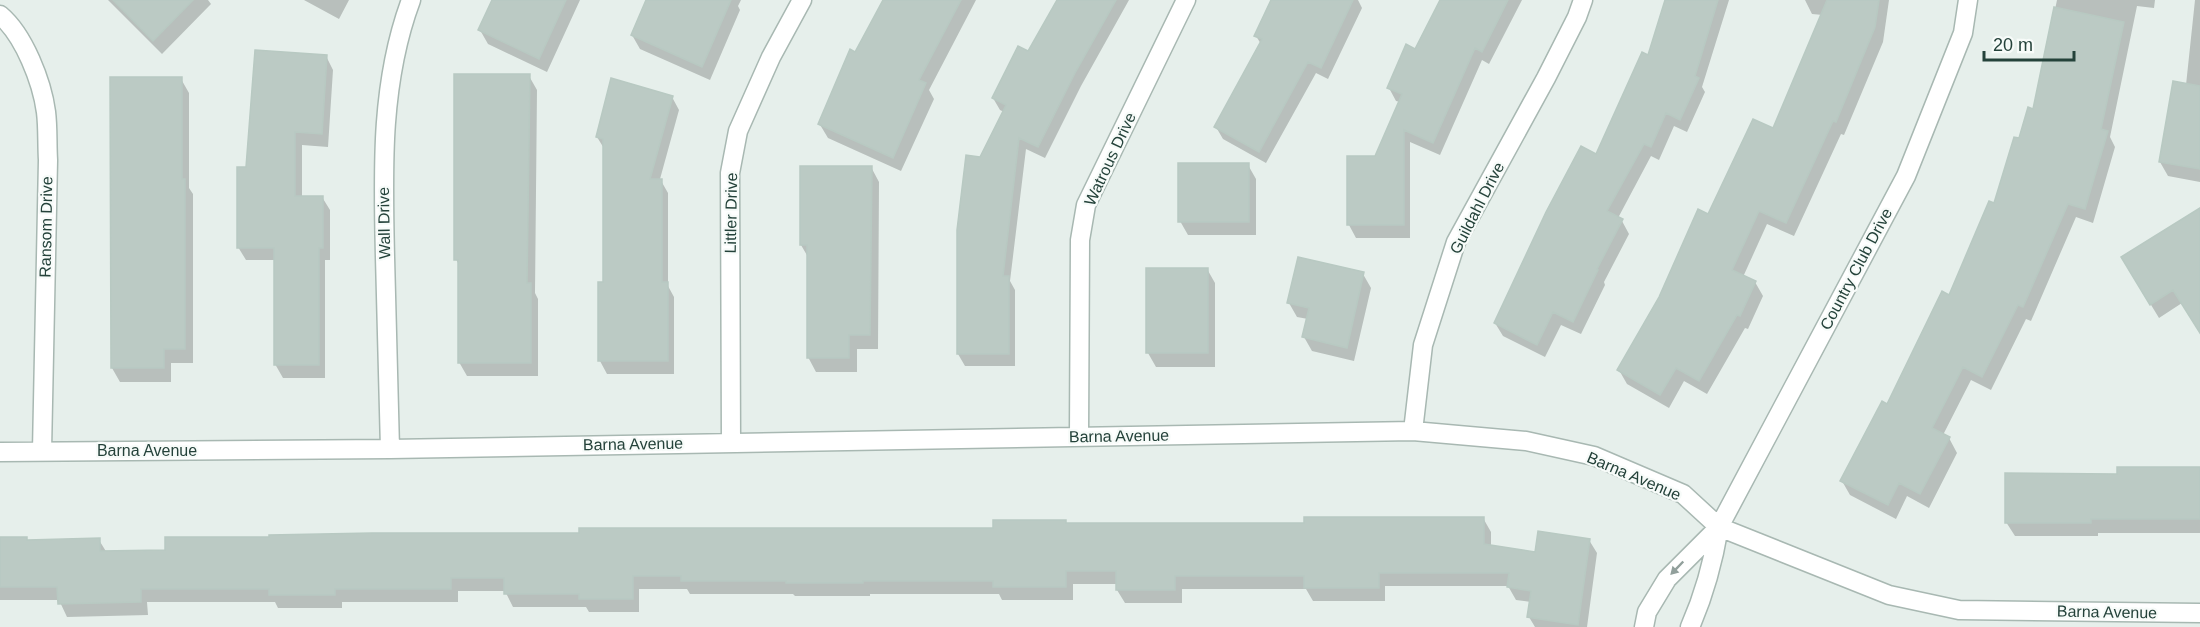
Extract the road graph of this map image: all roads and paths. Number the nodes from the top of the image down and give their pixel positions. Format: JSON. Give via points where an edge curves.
{"nodes":[{"id":1,"x":411,"y":0,"type":"edge"},
{"id":2,"x":802,"y":0,"type":"edge"},
{"id":3,"x":1186,"y":0,"type":"edge"},
{"id":4,"x":1583,"y":0,"type":"edge"},
{"id":5,"x":1968,"y":0,"type":"edge"},
{"id":6,"x":0,"y":15,"type":"edge"},
{"id":7,"x":1413,"y":431,"type":"junction"},
{"id":8,"x":1079,"y":437,"type":"junction"},
{"id":9,"x":731,"y":442,"type":"junction"},
{"id":10,"x":390,"y":449,"type":"junction"},
{"id":11,"x":42,"y":451,"type":"junction"},
{"id":12,"x":0,"y":452,"type":"edge"},
{"id":13,"x":1719,"y":527,"type":"junction"},
{"id":14,"x":2200,"y":613,"type":"edge"},
{"id":15,"x":1644,"y":627,"type":"edge"},
{"id":16,"x":1690,"y":627,"type":"edge"}],
"edges":[{"from":1,"to":10,"type":"street","name":"Wall Drive","via":[[388,90],[383,168]]},
{"from":2,"to":9,"type":"street","name":"Littler Drive","via":[[738,131],[730,174]]},
{"from":3,"to":8,"type":"street","name":"Watrous Drive","via":[[1086,205],[1080,240]]},
{"from":4,"to":7,"type":"street","name":"Guildahl Drive","via":[[1546,78],[1456,242],[1423,345]]},
{"from":5,"to":13,"type":"street","name":"Country Club Drive","via":[[1963,33],[1906,176]]},
{"from":6,"to":11,"type":"street","name":"Ransom Drive","via":[[32,62],[46,112]]},
{"from":7,"to":8,"type":"street","name":"Barna Avenue"},
{"from":7,"to":13,"type":"street","name":"Barna Avenue","via":[[1526,441],[1594,456],[1683,494]]},
{"from":8,"to":9,"type":"street","name":"Barna Avenue"},
{"from":9,"to":10,"type":"street","name":"Barna Avenue"},
{"from":10,"to":11,"type":"street","name":"Barna Avenue"},
{"from":11,"to":12,"type":"street","name":"Barna Avenue"},
{"from":13,"to":14,"type":"street","name":"Barna Avenue","via":[[1889,595],[1959,610]]},
{"from":13,"to":15,"type":"street","name":"Country Club Drive","one_way":true,"via":[[1666,579],[1647,612]]},
{"from":13,"to":16,"type":"street","name":"Country Club Drive","via":[[1705,592]]}]}
